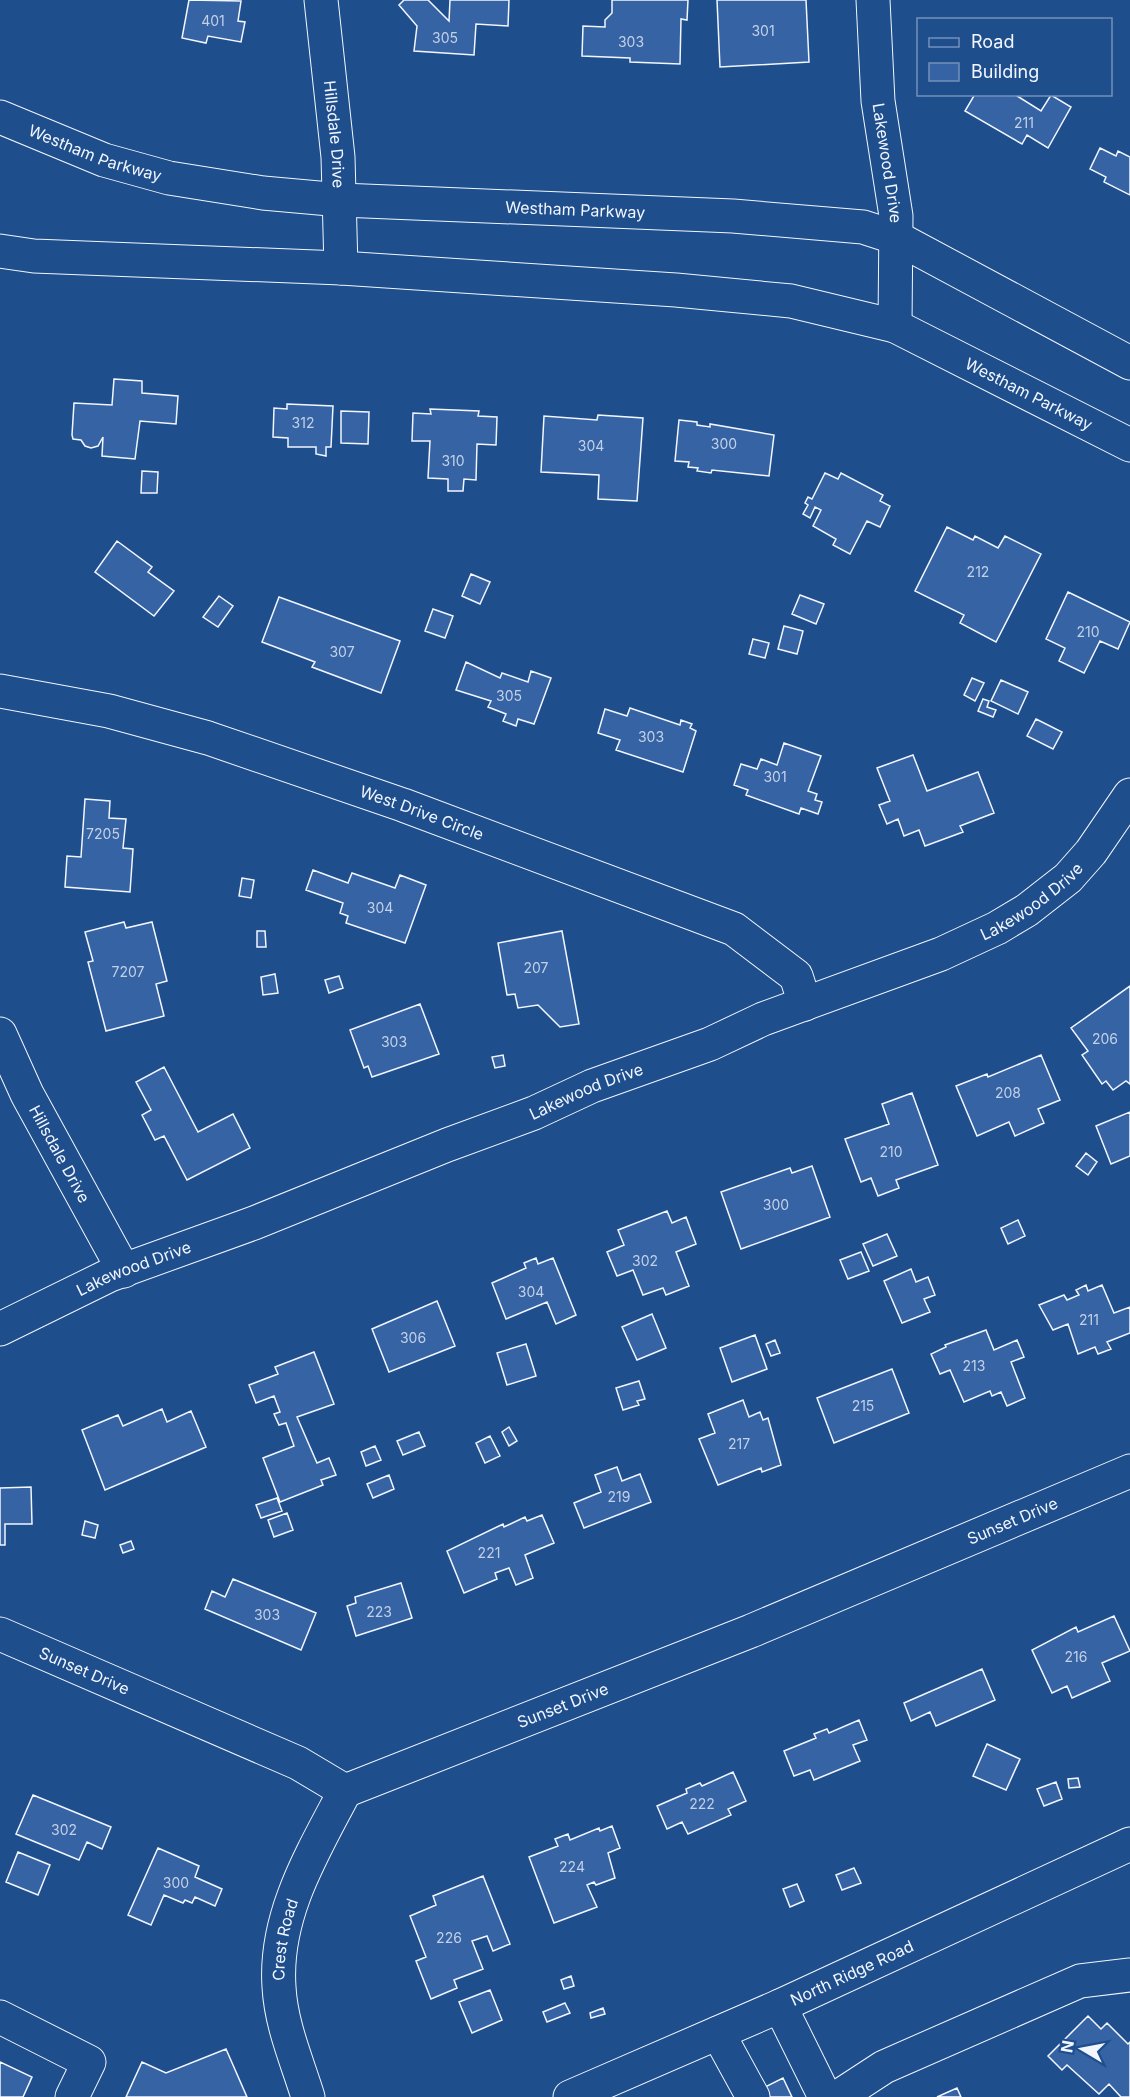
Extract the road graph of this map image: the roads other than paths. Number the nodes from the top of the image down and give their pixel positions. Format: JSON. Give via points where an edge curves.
{"nodes":[{"id":1,"x":321,"y":0,"type":"edge"},
{"id":2,"x":873,"y":0,"type":"edge"},
{"id":3,"x":0,"y":117,"type":"edge"},
{"id":4,"x":341,"y":200,"type":"junction"},
{"id":5,"x":897,"y":238,"type":"junction"},
{"id":6,"x":0,"y":252,"type":"edge"},
{"id":7,"x":340,"y":268,"type":"junction"},
{"id":8,"x":894,"y":326,"type":"junction"},
{"id":9,"x":1130,"y":363,"type":"edge"},
{"id":10,"x":1130,"y":445,"type":"edge"},
{"id":11,"x":0,"y":691,"type":"edge"},
{"id":12,"x":1130,"y":795,"type":"edge"},
{"id":13,"x":805,"y":1004,"type":"junction"},
{"id":14,"x":0,"y":1035,"type":"edge"},
{"id":15,"x":124,"y":1271,"type":"junction"},
{"id":16,"x":0,"y":1329,"type":"edge"},
{"id":17,"x":1130,"y":1472,"type":"edge"},
{"id":18,"x":0,"y":1634,"type":"edge"},
{"id":19,"x":345,"y":1791,"type":"junction"},
{"id":20,"x":1130,"y":1844,"type":"edge"},
{"id":21,"x":1130,"y":1975,"type":"edge"},
{"id":22,"x":780,"y":2006,"type":"junction"},
{"id":23,"x":0,"y":2017,"type":"edge"},
{"id":24,"x":718,"y":2033,"type":"junction"},
{"id":25,"x":72,"y":2097,"type":"edge"},
{"id":26,"x":308,"y":2097,"type":"edge"},
{"id":27,"x":570,"y":2097,"type":"edge"},
{"id":28,"x":753,"y":2097,"type":"edge"},
{"id":29,"x":825,"y":2097,"type":"edge"},
{"id":30,"x":838,"y":2097,"type":"edge"}],
"edges":[{"from":1,"to":4,"type":"street","name":"Hillsdale Drive"},
{"from":2,"to":5,"type":"street","name":"Lakewood Drive","via":[[878,101]]},
{"from":3,"to":4,"type":"street","name":"Westham Parkway","via":[[104,160],[169,178]]},
{"from":4,"to":5,"type":"street","name":"Westham Parkway","via":[[733,216],[863,227]]},
{"from":4,"to":7,"type":"street","name":"Hillsdale Drive"},
{"from":5,"to":8,"type":"street","name":"Lakewood Drive"},
{"from":5,"to":9,"type":"street","name":"Westham Parkway"},
{"from":6,"to":7,"type":"street","name":"Westham Parkway"},
{"from":7,"to":8,"type":"street","name":"Westham Parkway","via":[[790,301]]},
{"from":8,"to":10,"type":"street","name":"Westham Parkway"},
{"from":11,"to":13,"type":"street","name":"West Drive Circle","via":[[109,711],[208,738],[403,805],[734,929],[796,976]]},
{"from":12,"to":13,"type":"street","name":"Lakewood Drive","via":[[1068,878],[1027,910],[942,954]]},
{"from":13,"to":15,"type":"street","name":"Lakewood Drive"},
{"from":14,"to":15,"type":"street","name":"Hillsdale Drive","via":[[27,1094]]},
{"from":15,"to":16,"type":"street","name":"Lakewood Drive"},
{"from":17,"to":19,"type":"street","name":"Sunset Drive","via":[[751,1631]]},
{"from":18,"to":19,"type":"street","name":"Sunset Drive","via":[[297,1763]]},
{"from":19,"to":26,"type":"street","name":"Crest Road","via":[[303,1870],[279,1950],[279,1988],[286,2029]]},
{"from":20,"to":22,"type":"street","name":"North Ridge Road"},
{"from":21,"to":30,"type":"street","via":[[1080,1981],[884,2067]]},
{"from":22,"to":24,"type":"street","name":"North Ridge Road"},
{"from":22,"to":29,"type":"street"},
{"from":23,"to":25,"type":"street","via":[[89,2062]]},
{"from":24,"to":27,"type":"street","name":"North Ridge Road"},
{"from":24,"to":28,"type":"street"}]}
